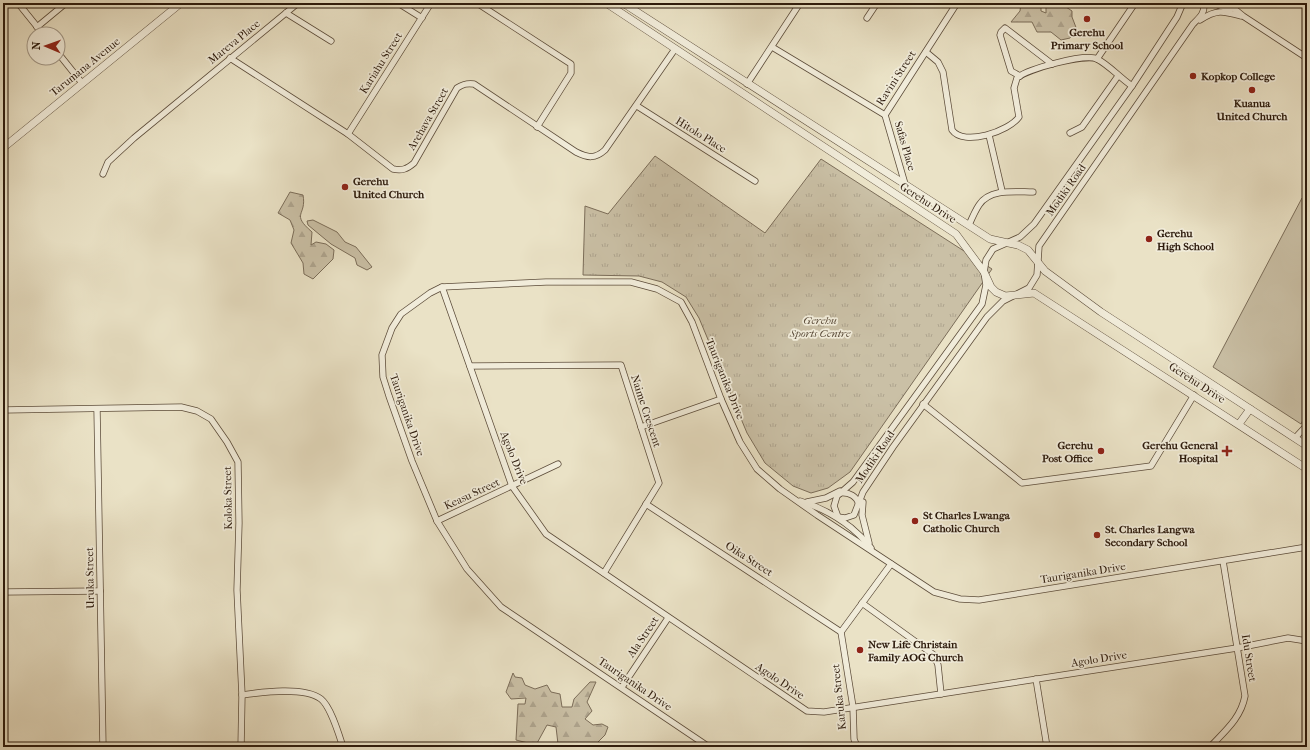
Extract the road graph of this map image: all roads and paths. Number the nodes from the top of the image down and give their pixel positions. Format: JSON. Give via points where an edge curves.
{"nodes":[{"id":1,"x":18,"y":3,"type":"edge"},
{"id":2,"x":66,"y":3,"type":"edge"},
{"id":3,"x":181,"y":3,"type":"edge"},
{"id":4,"x":298,"y":3,"type":"edge"},
{"id":5,"x":398,"y":3,"type":"edge"},
{"id":6,"x":431,"y":3,"type":"edge"},
{"id":7,"x":477,"y":3,"type":"edge"},
{"id":8,"x":606,"y":3,"type":"edge"},
{"id":9,"x":623,"y":3,"type":"edge"},
{"id":10,"x":800,"y":3,"type":"edge"},
{"id":11,"x":877,"y":3,"type":"edge"},
{"id":12,"x":957,"y":3,"type":"edge"},
{"id":13,"x":1182,"y":3,"type":"edge"},
{"id":14,"x":1204,"y":3,"type":"edge"},
{"id":15,"x":1213,"y":3,"type":"edge"},
{"id":16,"x":1227,"y":3,"type":"edge"},
{"id":17,"x":1133,"y":6,"type":"dead end"},
{"id":18,"x":286,"y":13,"type":"junction"},
{"id":19,"x":1243,"y":16,"type":"junction"},
{"id":20,"x":422,"y":18,"type":"junction"},
{"id":21,"x":867,"y":18,"type":"dead end"},
{"id":22,"x":1193,"y":24,"type":"junction"},
{"id":23,"x":36,"y":26,"type":"edge"},
{"id":24,"x":38,"y":26,"type":"edge"},
{"id":25,"x":331,"y":41,"type":"dead end"},
{"id":26,"x":772,"y":47,"type":"junction"},
{"id":27,"x":675,"y":49,"type":"junction"},
{"id":28,"x":926,"y":52,"type":"junction"},
{"id":29,"x":230,"y":58,"type":"junction"},
{"id":30,"x":1307,"y":58,"type":"edge"},
{"id":31,"x":1097,"y":59,"type":"junction"},
{"id":32,"x":66,"y":63,"type":"edge"},
{"id":33,"x":1052,"y":64,"type":"junction"},
{"id":34,"x":1020,"y":76,"type":"junction"},
{"id":35,"x":1118,"y":76,"type":"junction"},
{"id":36,"x":82,"y":83,"type":"junction"},
{"id":37,"x":747,"y":84,"type":"junction"},
{"id":38,"x":1132,"y":86,"type":"junction"},
{"id":39,"x":637,"y":106,"type":"junction"},
{"id":40,"x":885,"y":115,"type":"junction"},
{"id":41,"x":537,"y":127,"type":"junction"},
{"id":42,"x":1070,"y":133,"type":"dead end"},
{"id":43,"x":348,"y":134,"type":"junction"},
{"id":44,"x":989,"y":135,"type":"junction"},
{"id":45,"x":3,"y":148,"type":"edge"},
{"id":46,"x":103,"y":174,"type":"dead end"},
{"id":47,"x":755,"y":181,"type":"dead end"},
{"id":48,"x":905,"y":184,"type":"junction"},
{"id":49,"x":1002,"y":191,"type":"junction"},
{"id":50,"x":1033,"y":192,"type":"dead end"},
{"id":51,"x":969,"y":225,"type":"junction"},
{"id":52,"x":1006,"y":243,"type":"junction"},
{"id":53,"x":1037,"y":260,"type":"junction"},
{"id":54,"x":984,"y":272,"type":"junction"},
{"id":55,"x":442,"y":287,"type":"junction"},
{"id":56,"x":1014,"y":295,"type":"junction"},
{"id":57,"x":470,"y":366,"type":"junction"},
{"id":58,"x":1194,"y":395,"type":"junction"},
{"id":59,"x":721,"y":399,"type":"junction"},
{"id":60,"x":923,"y":404,"type":"junction"},
{"id":61,"x":97,"y":409,"type":"junction"},
{"id":62,"x":1250,"y":409,"type":"junction"},
{"id":63,"x":3,"y":410,"type":"edge"},
{"id":64,"x":1239,"y":424,"type":"junction"},
{"id":65,"x":1307,"y":426,"type":"edge"},
{"id":66,"x":641,"y":427,"type":"junction"},
{"id":67,"x":1295,"y":438,"type":"junction"},
{"id":68,"x":1307,"y":446,"type":"edge"},
{"id":69,"x":558,"y":464,"type":"dead end"},
{"id":70,"x":1307,"y":469,"type":"edge"},
{"id":71,"x":512,"y":486,"type":"junction"},
{"id":72,"x":845,"y":488,"type":"junction"},
{"id":73,"x":863,"y":492,"type":"junction"},
{"id":74,"x":840,"y":493,"type":"junction"},
{"id":75,"x":794,"y":499,"type":"junction"},
{"id":76,"x":646,"y":504,"type":"junction"},
{"id":77,"x":859,"y":506,"type":"junction"},
{"id":78,"x":838,"y":517,"type":"junction"},
{"id":79,"x":437,"y":521,"type":"junction"},
{"id":80,"x":1307,"y":548,"type":"edge"},
{"id":81,"x":874,"y":552,"type":"junction"},
{"id":82,"x":1223,"y":561,"type":"junction"},
{"id":83,"x":891,"y":564,"type":"junction"},
{"id":84,"x":604,"y":573,"type":"junction"},
{"id":85,"x":100,"y":591,"type":"junction"},
{"id":86,"x":3,"y":592,"type":"edge"},
{"id":87,"x":862,"y":603,"type":"junction"},
{"id":88,"x":668,"y":618,"type":"junction"},
{"id":89,"x":841,"y":632,"type":"junction"},
{"id":90,"x":1307,"y":641,"type":"edge"},
{"id":91,"x":1237,"y":648,"type":"junction"},
{"id":92,"x":1036,"y":679,"type":"junction"},
{"id":93,"x":622,"y":688,"type":"junction"},
{"id":94,"x":242,"y":694,"type":"junction"},
{"id":95,"x":940,"y":694,"type":"junction"},
{"id":96,"x":853,"y":707,"type":"junction"},
{"id":97,"x":103,"y":747,"type":"edge"},
{"id":98,"x":241,"y":747,"type":"edge"},
{"id":99,"x":343,"y":747,"type":"edge"},
{"id":100,"x":709,"y":747,"type":"edge"},
{"id":101,"x":857,"y":747,"type":"edge"},
{"id":102,"x":1047,"y":747,"type":"edge"},
{"id":103,"x":1210,"y":747,"type":"edge"}],
"edges":[{"from":1,"to":23,"type":"street"},
{"from":2,"to":24,"type":"street"},
{"from":3,"to":36,"type":"street","name":"Tarumana Avenue"},
{"from":4,"to":18,"type":"street","name":"Mareva Place"},
{"from":5,"to":20,"type":"street"},
{"from":6,"to":20,"type":"street","name":"Kariahu Street"},
{"from":7,"to":41,"type":"street","via":[[571,64],[571,73]]},
{"from":8,"to":27,"type":"street","name":"Gerehu Drive"},
{"from":9,"to":37,"type":"street","name":"Gerehu Drive"},
{"from":10,"to":26,"type":"street"},
{"from":11,"to":21,"type":"street"},
{"from":12,"to":28,"type":"street","name":"Ravini Street"},
{"from":13,"to":38,"type":"street","name":"Modiki Road","via":[[1177,17]]},
{"from":14,"to":22,"type":"street","name":"Modiki Road","via":[[1205,10]]},
{"from":15,"to":19,"type":"street"},
{"from":16,"to":19,"type":"street"},
{"from":17,"to":31,"type":"street"},
{"from":18,"to":25,"type":"street"},
{"from":18,"to":29,"type":"street","name":"Mareva Place"},
{"from":19,"to":22,"type":"street","via":[[1223,11],[1212,13]]},
{"from":19,"to":30,"type":"street"},
{"from":20,"to":43,"type":"street","name":"Kariahu Street"},
{"from":22,"to":53,"type":"street","name":"Modiki Road","via":[[1040,246]]},
{"from":26,"to":37,"type":"street"},
{"from":26,"to":40,"type":"street","name":"Ravini Street"},
{"from":27,"to":39,"type":"street","name":"Arehava Street"},
{"from":27,"to":54,"type":"street","name":"Gerehu Drive","via":[[956,234]]},
{"from":28,"to":40,"type":"street","name":"Ravini Street"},
{"from":28,"to":44,"type":"street","via":[[938,62],[943,72],[954,134],[962,138]]},
{"from":29,"to":43,"type":"street","name":"Arehava Street"},
{"from":29,"to":46,"type":"street","name":"Mareva Place","via":[[134,138],[108,162]]},
{"from":31,"to":33,"type":"street","via":[[1088,57]]},
{"from":31,"to":35,"type":"street"},
{"from":32,"to":36,"type":"street"},
{"from":33,"to":34,"type":"street"},
{"from":33,"to":34,"type":"street","via":[[1007,28],[1002,30],[1000,35],[1011,71]]},
{"from":34,"to":44,"type":"street","via":[[1014,88],[1019,117],[1011,126]]},
{"from":35,"to":38,"type":"street"},
{"from":35,"to":42,"type":"street","via":[[1082,127]]},
{"from":36,"to":45,"type":"street","name":"Tarumana Avenue"},
{"from":37,"to":48,"type":"street","name":"Gerehu Drive"},
{"from":38,"to":52,"type":"street","name":"Modiki Road","via":[[1034,224],[1020,237]]},
{"from":39,"to":41,"type":"street","name":"Arehava Street","via":[[605,150],[591,158],[576,152]]},
{"from":39,"to":47,"type":"street","name":"Hitolo Place"},
{"from":40,"to":48,"type":"street","name":"Safas Place"},
{"from":41,"to":43,"type":"street","name":"Arehava Street","via":[[470,83],[457,88],[414,163],[404,170],[393,169]]},
{"from":44,"to":49,"type":"street"},
{"from":48,"to":51,"type":"street","name":"Gerehu Drive"},
{"from":49,"to":50,"type":"street"},
{"from":49,"to":51,"type":"street","via":[[980,203]]},
{"from":51,"to":52,"type":"street","name":"Gerehu Drive","via":[[990,239]]},
{"from":52,"to":53,"type":"street","name":"Gerehu Drive","via":[[1028,250]]},
{"from":52,"to":54,"type":"street","name":"Modiki Road","via":[[993,249],[986,260]]},
{"from":53,"to":56,"type":"street","name":"Modiki Road","via":[[1037,275],[1029,288]]},
{"from":53,"to":62,"type":"street","name":"Gerehu Drive","via":[[1044,271],[1101,312]]},
{"from":54,"to":56,"type":"street","name":"Gerehu Drive","via":[[996,292],[1005,296]]},
{"from":54,"to":72,"type":"street","name":"Modiki Road","via":[[986,285],[982,304],[853,482]]},
{"from":55,"to":57,"type":"street","name":"Agolo Drive"},
{"from":55,"to":59,"type":"street","name":"Tauriganika Drive","via":[[546,282],[631,282],[657,289],[681,302],[692,322]]},
{"from":55,"to":79,"type":"street","name":"Tauriganika Drive","via":[[430,292],[401,314],[392,328],[382,355],[383,378],[388,396]]},
{"from":56,"to":58,"type":"street","name":"Gerehu Drive","via":[[1034,293]]},
{"from":56,"to":60,"type":"street","name":"Modiki Road","via":[[987,316]]},
{"from":57,"to":66,"type":"street","name":"Naime Crescent","via":[[621,365]]},
{"from":57,"to":71,"type":"street","name":"Agolo Drive"},
{"from":58,"to":60,"type":"street","via":[[1151,466],[1022,483]]},
{"from":58,"to":64,"type":"street","name":"Gerehu Drive"},
{"from":59,"to":66,"type":"street"},
{"from":59,"to":75,"type":"street","name":"Tauriganika Drive","via":[[740,442],[757,468]]},
{"from":60,"to":73,"type":"street","name":"Modiki Road"},
{"from":61,"to":63,"type":"street","name":"Koloka Street"},
{"from":61,"to":85,"type":"street","name":"Uruka Street"},
{"from":61,"to":94,"type":"street","name":"Koloka Street","via":[[181,407],[197,411],[211,419],[238,462],[237,590]]},
{"from":62,"to":64,"type":"street"},
{"from":62,"to":67,"type":"street","name":"Gerehu Drive"},
{"from":64,"to":70,"type":"street","name":"Gerehu Drive"},
{"from":65,"to":67,"type":"street"},
{"from":66,"to":76,"type":"street","name":"Naime Crescent","via":[[659,483]]},
{"from":67,"to":68,"type":"street","name":"Gerehu Drive"},
{"from":69,"to":71,"type":"street","name":"Keasu Street"},
{"from":71,"to":79,"type":"street","name":"Keasu Street"},
{"from":71,"to":84,"type":"street","name":"Agolo Drive","via":[[546,534]]},
{"from":72,"to":74,"type":"street","name":"Modiki Road"},
{"from":72,"to":75,"type":"street","via":[[826,498],[808,502]]},
{"from":73,"to":77,"type":"street","name":"Modiki Road"},
{"from":73,"to":81,"type":"street","via":[[862,520]]},
{"from":74,"to":77,"type":"street","via":[[852,495],[858,500]]},
{"from":74,"to":78,"type":"street","via":[[834,506]]},
{"from":75,"to":78,"type":"street","name":"Tauriganika Drive","via":[[817,506]]},
{"from":75,"to":81,"type":"street","name":"Tauriganika Drive"},
{"from":76,"to":84,"type":"street","name":"Naime Crescent"},
{"from":76,"to":89,"type":"street","name":"Oika Street"},
{"from":77,"to":78,"type":"street","via":[[854,515]]},
{"from":78,"to":81,"type":"street","name":"Tauriganika Drive","via":[[859,532]]},
{"from":79,"to":93,"type":"street","name":"Tauriganika Drive","via":[[467,569],[501,607]]},
{"from":80,"to":82,"type":"street","name":"Tauriganika Drive"},
{"from":81,"to":83,"type":"street","name":"Tauriganika Drive"},
{"from":82,"to":83,"type":"street","name":"Tauriganika Drive","via":[[979,600],[960,600],[934,592]]},
{"from":82,"to":91,"type":"street","name":"Idu Street"},
{"from":83,"to":87,"type":"street"},
{"from":84,"to":88,"type":"street","name":"Agolo Drive"},
{"from":85,"to":86,"type":"street"},
{"from":85,"to":97,"type":"street","name":"Uruka Street"},
{"from":87,"to":89,"type":"street"},
{"from":87,"to":95,"type":"street","via":[[934,655],[938,665]]},
{"from":88,"to":93,"type":"street","name":"Ala Street"},
{"from":88,"to":96,"type":"street","name":"Agolo Drive","via":[[807,711],[824,712]]},
{"from":89,"to":96,"type":"street","name":"Karuka Street"},
{"from":90,"to":91,"type":"street","name":"Agolo Drive","via":[[1288,638]]},
{"from":91,"to":92,"type":"street","name":"Agolo Drive"},
{"from":91,"to":103,"type":"street","name":"Idu Street","via":[[1245,696],[1242,708],[1230,727]]},
{"from":92,"to":95,"type":"street","name":"Agolo Drive"},
{"from":92,"to":102,"type":"street"},
{"from":93,"to":100,"type":"street","name":"Tauriganika Drive"},
{"from":94,"to":98,"type":"street","name":"Koloka Street"},
{"from":94,"to":99,"type":"street","via":[[277,690],[305,693],[321,699],[327,707]]},
{"from":95,"to":96,"type":"street","name":"Agolo Drive"},
{"from":96,"to":101,"type":"street","name":"Karuka Street","via":[[854,739]]}]}
